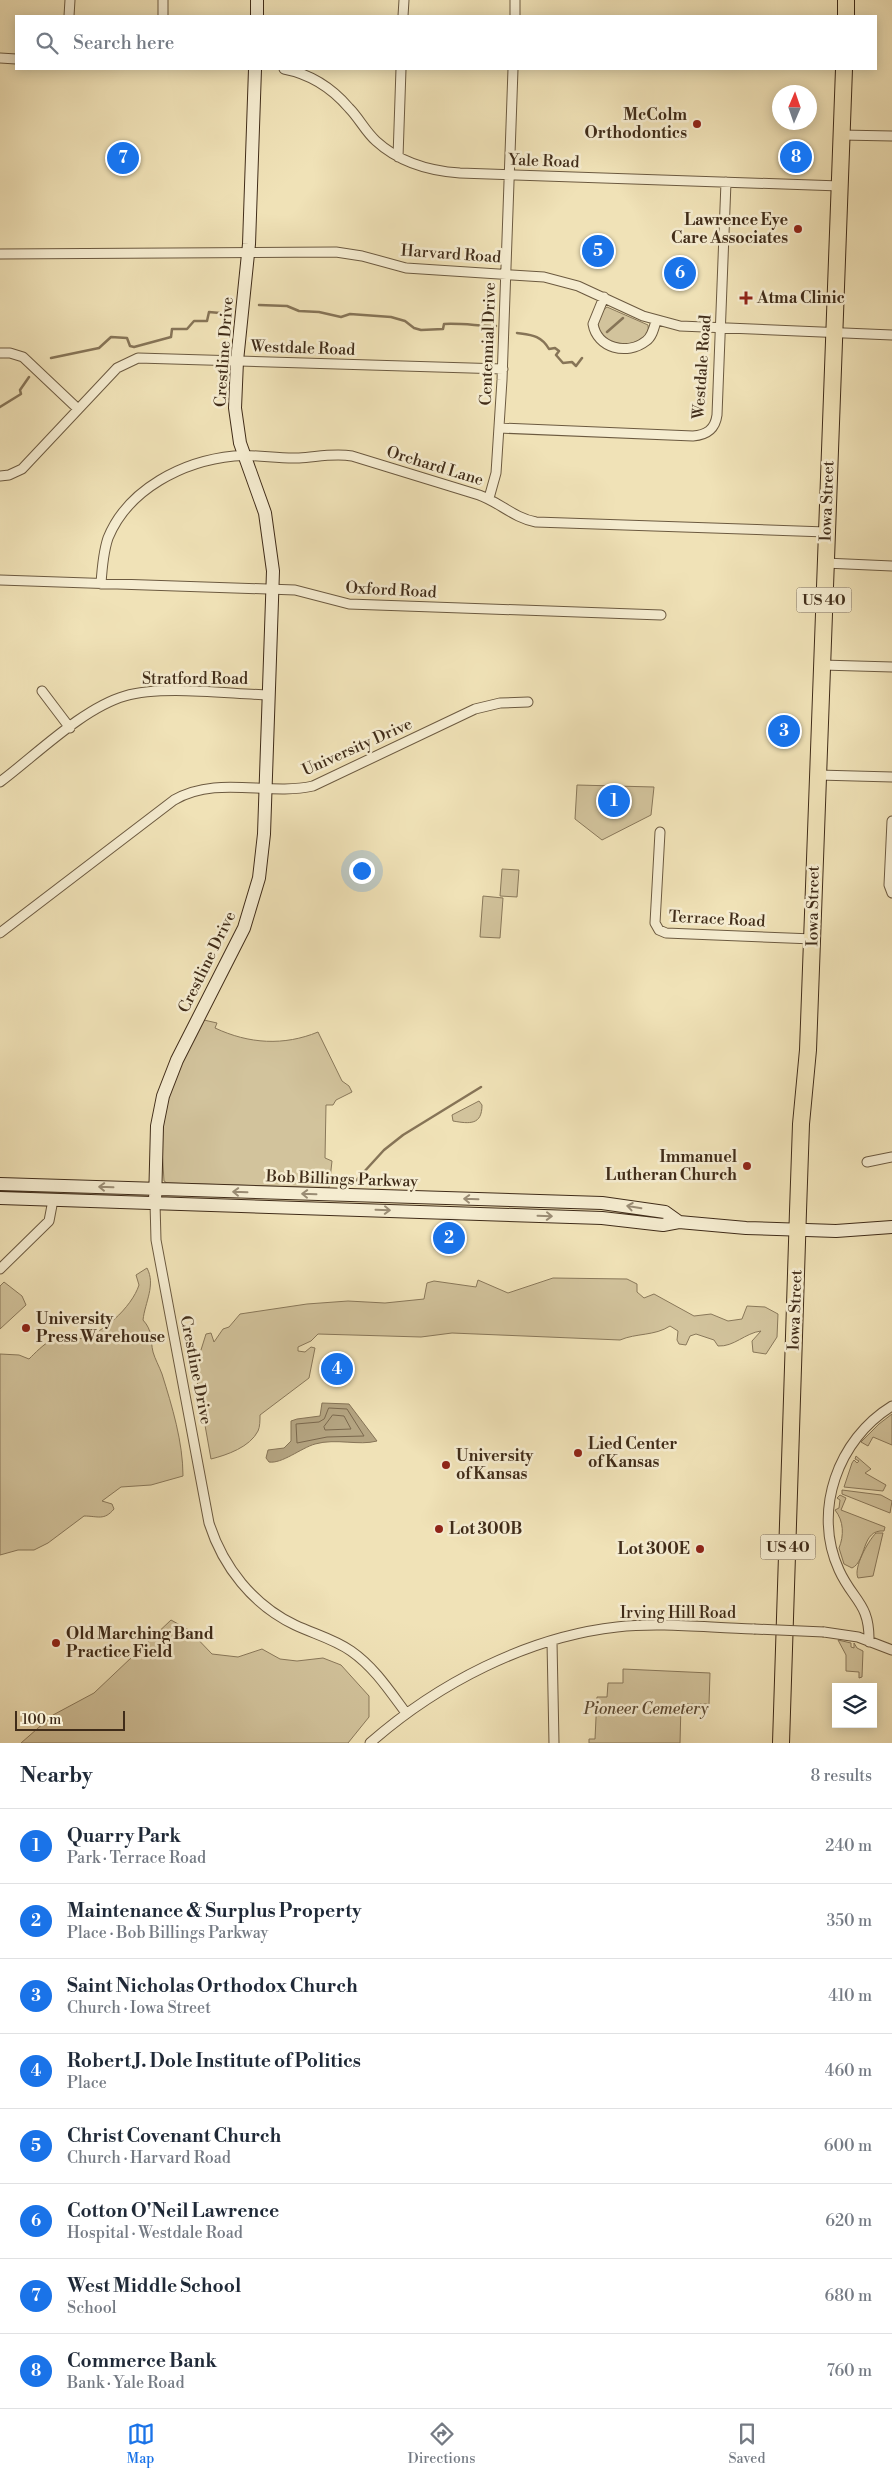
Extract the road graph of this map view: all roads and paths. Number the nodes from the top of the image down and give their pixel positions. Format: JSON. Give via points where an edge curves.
{"nodes":[{"id":1,"x":70,"y":0,"type":"edge"},
{"id":2,"x":163,"y":0,"type":"edge"},
{"id":3,"x":257,"y":0,"type":"edge"},
{"id":4,"x":404,"y":0,"type":"edge"},
{"id":5,"x":515,"y":0,"type":"edge"},
{"id":6,"x":846,"y":0,"type":"edge"},
{"id":7,"x":69,"y":15,"type":"edge"},
{"id":8,"x":163,"y":15,"type":"edge"},
{"id":9,"x":256,"y":15,"type":"edge"},
{"id":10,"x":403,"y":15,"type":"edge"},
{"id":11,"x":514,"y":15,"type":"edge"},
{"id":12,"x":846,"y":15,"type":"edge"},
{"id":13,"x":0,"y":58,"type":"edge"},
{"id":14,"x":15,"y":59,"type":"edge"},
{"id":15,"x":255,"y":70,"type":"edge"},
{"id":16,"x":288,"y":70,"type":"edge"},
{"id":17,"x":402,"y":70,"type":"edge"},
{"id":18,"x":512,"y":70,"type":"edge"},
{"id":19,"x":844,"y":70,"type":"edge"},
{"id":20,"x":842,"y":135,"type":"junction"},
{"id":21,"x":892,"y":136,"type":"edge"},
{"id":22,"x":398,"y":157,"type":"junction"},
{"id":23,"x":508,"y":175,"type":"junction"},
{"id":24,"x":726,"y":182,"type":"junction"},
{"id":25,"x":840,"y":186,"type":"junction"},
{"id":26,"x":248,"y":252,"type":"junction"},
{"id":27,"x":0,"y":254,"type":"edge"},
{"id":28,"x":505,"y":273,"type":"junction"},
{"id":29,"x":604,"y":297,"type":"junction"},
{"id":30,"x":656,"y":320,"type":"junction"},
{"id":31,"x":720,"y":330,"type":"junction"},
{"id":32,"x":834,"y":333,"type":"junction"},
{"id":33,"x":892,"y":336,"type":"edge"},
{"id":34,"x":0,"y":352,"type":"edge"},
{"id":35,"x":236,"y":361,"type":"junction"},
{"id":36,"x":502,"y":369,"type":"junction"},
{"id":37,"x":78,"y":409,"type":"junction"},
{"id":38,"x":500,"y":428,"type":"junction"},
{"id":39,"x":244,"y":456,"type":"junction"},
{"id":40,"x":0,"y":476,"type":"edge"},
{"id":41,"x":489,"y":498,"type":"junction"},
{"id":42,"x":826,"y":532,"type":"junction"},
{"id":43,"x":825,"y":563,"type":"junction"},
{"id":44,"x":892,"y":566,"type":"edge"},
{"id":45,"x":0,"y":580,"type":"edge"},
{"id":46,"x":102,"y":584,"type":"junction"},
{"id":47,"x":273,"y":590,"type":"junction"},
{"id":48,"x":662,"y":615,"type":"dead end"},
{"id":49,"x":822,"y":665,"type":"junction"},
{"id":50,"x":892,"y":667,"type":"edge"},
{"id":51,"x":42,"y":691,"type":"dead end"},
{"id":52,"x":269,"y":695,"type":"junction"},
{"id":53,"x":528,"y":702,"type":"dead end"},
{"id":54,"x":70,"y":728,"type":"junction"},
{"id":55,"x":818,"y":775,"type":"junction"},
{"id":56,"x":892,"y":777,"type":"edge"},
{"id":57,"x":0,"y":782,"type":"edge"},
{"id":58,"x":266,"y":788,"type":"junction"},
{"id":59,"x":892,"y":821,"type":"edge"},
{"id":60,"x":660,"y":832,"type":"dead end"},
{"id":61,"x":892,"y":893,"type":"edge"},
{"id":62,"x":0,"y":933,"type":"edge"},
{"id":63,"x":812,"y":939,"type":"junction"},
{"id":64,"x":892,"y":1157,"type":"edge"},
{"id":65,"x":867,"y":1162,"type":"dead end"},
{"id":66,"x":0,"y":1184,"type":"edge"},
{"id":67,"x":155,"y":1189,"type":"junction"},
{"id":68,"x":0,"y":1198,"type":"edge"},
{"id":69,"x":53,"y":1200,"type":"junction"},
{"id":70,"x":155,"y":1203,"type":"junction"},
{"id":71,"x":679,"y":1222,"type":"junction"},
{"id":72,"x":892,"y":1227,"type":"edge"},
{"id":73,"x":798,"y":1230,"type":"junction"},
{"id":74,"x":0,"y":1269,"type":"edge"},
{"id":75,"x":892,"y":1406,"type":"edge"},
{"id":76,"x":552,"y":1642,"type":"junction"},
{"id":77,"x":869,"y":1642,"type":"junction"},
{"id":78,"x":892,"y":1650,"type":"edge"},
{"id":79,"x":406,"y":1713,"type":"junction"},
{"id":80,"x":370,"y":1743,"type":"edge"},
{"id":81,"x":554,"y":1743,"type":"edge"},
{"id":82,"x":781,"y":1743,"type":"edge"}],
"edges":[{"from":1,"to":7,"type":"street"},
{"from":2,"to":8,"type":"street"},
{"from":3,"to":9,"type":"main road"},
{"from":4,"to":10,"type":"street"},
{"from":5,"to":11,"type":"street"},
{"from":6,"to":12,"type":"highway"},
{"from":13,"to":14,"type":"street"},
{"from":15,"to":26,"type":"main road","name":"Crestline Drive"},
{"from":16,"to":22,"type":"street","name":"Yale Road","via":[[309,76],[330,90],[349,107],[376,141]]},
{"from":17,"to":22,"type":"street"},
{"from":18,"to":23,"type":"street","name":"Centennial Drive"},
{"from":19,"to":20,"type":"highway","name":"Iowa Street","number":"US 40"},
{"from":20,"to":21,"type":"street"},
{"from":20,"to":25,"type":"highway","name":"Iowa Street","number":"US 40"},
{"from":22,"to":23,"type":"street","name":"Yale Road","via":[[441,171]]},
{"from":23,"to":24,"type":"street","name":"Yale Road"},
{"from":23,"to":28,"type":"street","name":"Centennial Drive"},
{"from":24,"to":25,"type":"street","name":"Yale Road"},
{"from":24,"to":31,"type":"street","name":"Westdale Road"},
{"from":25,"to":32,"type":"highway","name":"Iowa Street","number":"US 40"},
{"from":26,"to":27,"type":"street","name":"Harvard Road"},
{"from":26,"to":28,"type":"street","name":"Harvard Road","via":[[349,253],[406,268]]},
{"from":26,"to":35,"type":"main road","name":"Crestline Drive"},
{"from":28,"to":29,"type":"street","name":"Harvard Road","via":[[560,280]]},
{"from":28,"to":36,"type":"street","name":"Centennial Drive"},
{"from":29,"to":30,"type":"street","name":"Harvard Road"},
{"from":29,"to":30,"type":"street","via":[[592,324],[596,336],[606,345],[625,348],[638,345],[649,337]]},
{"from":30,"to":31,"type":"street","name":"Harvard Road"},
{"from":31,"to":32,"type":"street","name":"Harvard Road"},
{"from":31,"to":38,"type":"street","name":"Westdale Road","via":[[716,420],[704,434]]},
{"from":32,"to":33,"type":"street","name":"Harvard Road"},
{"from":32,"to":42,"type":"highway","name":"Iowa Street","number":"US 40"},
{"from":34,"to":37,"type":"street","via":[[23,357]]},
{"from":35,"to":36,"type":"street","name":"Westdale Road"},
{"from":35,"to":37,"type":"street","name":"Westdale Road","via":[[138,358],[117,368]]},
{"from":35,"to":39,"type":"main road","name":"Crestline Drive","via":[[236,421]]},
{"from":36,"to":38,"type":"street","name":"Centennial Drive"},
{"from":37,"to":40,"type":"street","name":"Westdale Road","via":[[22,469]]},
{"from":38,"to":41,"type":"street","name":"Centennial Drive","via":[[496,474]]},
{"from":39,"to":41,"type":"street","name":"Orchard Lane","via":[[352,456]]},
{"from":39,"to":46,"type":"street","name":"Orchard Lane","via":[[210,460],[188,467],[167,476],[133,501],[108,538],[103,556]]},
{"from":39,"to":47,"type":"main road","name":"Crestline Drive","via":[[267,523]]},
{"from":41,"to":42,"type":"street","name":"Orchard Lane","via":[[516,516],[536,522]]},
{"from":42,"to":43,"type":"highway","name":"Iowa Street","number":"US 40"},
{"from":43,"to":44,"type":"street"},
{"from":43,"to":49,"type":"highway","name":"Iowa Street","number":"US 40"},
{"from":45,"to":46,"type":"street","name":"Oxford Road"},
{"from":46,"to":47,"type":"street","name":"Oxford Road"},
{"from":47,"to":48,"type":"street","name":"Oxford Road","via":[[304,592],[349,604]]},
{"from":47,"to":52,"type":"main road","name":"Crestline Drive"},
{"from":49,"to":50,"type":"street"},
{"from":49,"to":55,"type":"highway","name":"Iowa Street","number":"US 40"},
{"from":51,"to":54,"type":"street"},
{"from":52,"to":54,"type":"street","name":"Stratford Road","via":[[144,692],[104,704]]},
{"from":52,"to":58,"type":"main road","name":"Crestline Drive"},
{"from":53,"to":58,"type":"street","name":"University Drive","via":[[500,703],[475,709],[313,786]]},
{"from":54,"to":57,"type":"street","name":"Stratford Road"},
{"from":55,"to":56,"type":"street"},
{"from":55,"to":63,"type":"highway","name":"Iowa Street","number":"US 40"},
{"from":58,"to":62,"type":"street","name":"University Drive","via":[[202,788],[180,797]]},
{"from":58,"to":67,"type":"main road","name":"Crestline Drive","via":[[262,857],[254,897],[239,939],[167,1083],[157,1126]]},
{"from":59,"to":61,"type":"street","via":[[889,885]]},
{"from":60,"to":63,"type":"street","name":"Terrace Road","via":[[655,923],[659,930],[666,933]]},
{"from":63,"to":73,"type":"highway","name":"Iowa Street","number":"US 40"},
{"from":64,"to":65,"type":"street"},
{"from":67,"to":66,"type":"main road","name":"Bob Billings Parkway","one_way":true},
{"from":67,"to":70,"type":"main road","name":"Crestline Drive"},
{"from":71,"to":67,"type":"main road","name":"Bob Billings Parkway","one_way":true,"via":[[665,1212],[602,1203]]},
{"from":68,"to":69,"type":"main road","name":"Bob Billings Parkway"},
{"from":69,"to":70,"type":"main road","name":"Bob Billings Parkway"},
{"from":69,"to":74,"type":"street","via":[[49,1221]]},
{"from":70,"to":71,"type":"main road","name":"Bob Billings Parkway","one_way":true,"via":[[602,1218],[663,1226]]},
{"from":70,"to":79,"type":"street","name":"Crestline Drive","via":[[156,1240],[175,1350],[209,1523],[217,1546],[234,1574],[258,1600],[284,1619],[335,1642],[359,1657]]},
{"from":71,"to":73,"type":"main road","name":"Bob Billings Parkway"},
{"from":72,"to":73,"type":"main road","name":"Bob Billings Parkway"},
{"from":73,"to":82,"type":"highway","name":"Iowa Street","number":"US 40"},
{"from":75,"to":77,"type":"street","via":[[864,1429],[844,1456],[833,1483],[829,1508],[832,1550],[843,1577],[868,1617]]},
{"from":76,"to":77,"type":"street","name":"Irving Hill Road","bridge":true,"via":[[598,1630],[636,1626],[824,1632]]},
{"from":76,"to":79,"type":"street","name":"Irving Hill Road","via":[[479,1670]]},
{"from":76,"to":81,"type":"street"},
{"from":77,"to":78,"type":"street","name":"Irving Hill Road"},
{"from":79,"to":80,"type":"street","name":"Irving Hill Road"}]}
